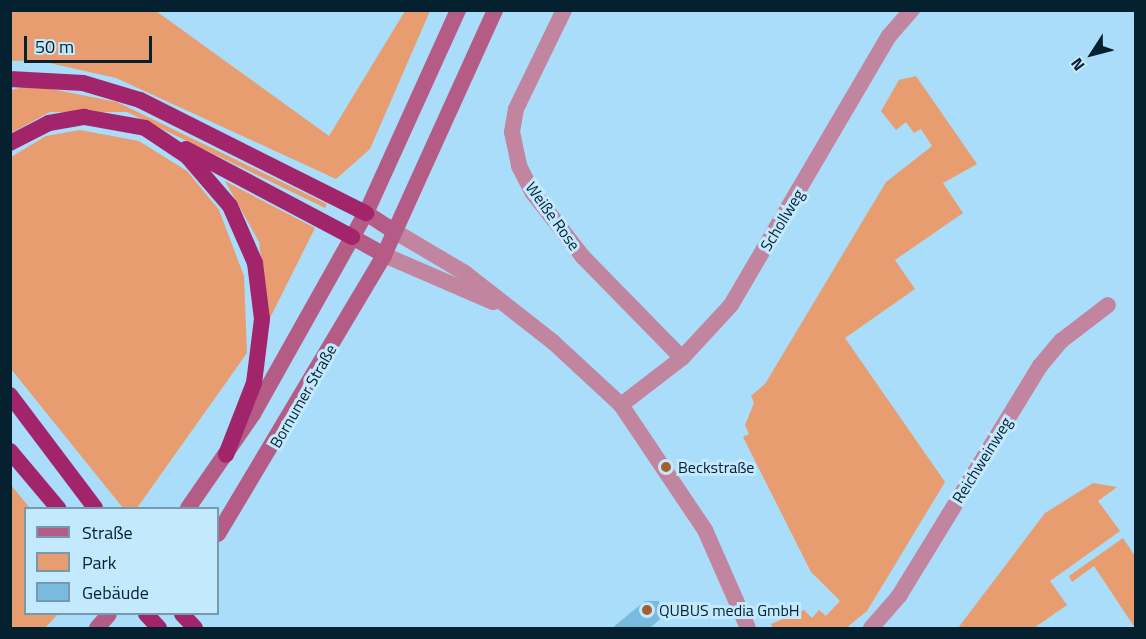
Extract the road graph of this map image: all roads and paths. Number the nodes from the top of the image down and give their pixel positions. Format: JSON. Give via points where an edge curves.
{"nodes":[{"id":1,"x":458,"y":10,"type":"edge"},
{"id":2,"x":495,"y":10,"type":"edge"},
{"id":3,"x":564,"y":10,"type":"edge"},
{"id":4,"x":912,"y":10,"type":"edge"},
{"id":5,"x":10,"y":80,"type":"edge"},
{"id":6,"x":145,"y":128,"type":"junction"},
{"id":7,"x":10,"y":143,"type":"edge"},
{"id":8,"x":366,"y":213,"type":"junction"},
{"id":9,"x":394,"y":231,"type":"junction"},
{"id":10,"x":352,"y":237,"type":"junction"},
{"id":11,"x":384,"y":255,"type":"junction"},
{"id":12,"x":1108,"y":305,"type":"dead end"},
{"id":13,"x":508,"y":308,"type":"junction"},
{"id":14,"x":682,"y":358,"type":"junction"},
{"id":15,"x":10,"y":394,"type":"edge"},
{"id":16,"x":621,"y":405,"type":"junction"},
{"id":17,"x":10,"y":411,"type":"edge"},
{"id":18,"x":10,"y":451,"type":"edge"},
{"id":19,"x":226,"y":455,"type":"junction"},
{"id":20,"x":57,"y":507,"type":"edge"},
{"id":21,"x":93,"y":507,"type":"edge"},
{"id":22,"x":93,"y":507,"type":"edge"},
{"id":23,"x":189,"y":507,"type":"edge"},
{"id":24,"x":219,"y":532,"type":"edge"},
{"id":25,"x":108,"y":615,"type":"edge"},
{"id":26,"x":147,"y":615,"type":"edge"},
{"id":27,"x":155,"y":615,"type":"edge"},
{"id":28,"x":183,"y":615,"type":"edge"},
{"id":29,"x":97,"y":628,"type":"edge"},
{"id":30,"x":143,"y":628,"type":"edge"},
{"id":31,"x":159,"y":628,"type":"edge"},
{"id":32,"x":195,"y":628,"type":"edge"},
{"id":33,"x":748,"y":628,"type":"edge"},
{"id":34,"x":870,"y":628,"type":"edge"}],
"edges":[{"from":1,"to":8,"type":"main road","name":"Bornumer Straße"},
{"from":2,"to":9,"type":"main road","name":"Bornumer Straße"},
{"from":3,"to":14,"type":"street","name":"Weiße Rose","via":[[516,109],[512,132],[519,166],[533,193],[583,257]]},
{"from":4,"to":14,"type":"street","name":"Schollweg","via":[[889,36],[731,305]]},
{"from":5,"to":8,"type":"highway","via":[[83,83],[140,100]]},
{"from":6,"to":7,"type":"highway","via":[[84,117],[49,123]]},
{"from":6,"to":10,"type":"highway"},
{"from":6,"to":19,"type":"highway","via":[[212,180],[255,263],[261,290],[260,351],[246,408]]},
{"from":8,"to":9,"type":"main road"},
{"from":8,"to":10,"type":"main road","name":"Bornumer Straße"},
{"from":9,"to":11,"type":"main road","name":"Bornumer Straße"},
{"from":9,"to":13,"type":"street","via":[[465,273]]},
{"from":10,"to":11,"type":"main road"},
{"from":10,"to":19,"type":"main road","name":"Bornumer Straße"},
{"from":11,"to":13,"type":"street"},
{"from":11,"to":24,"type":"main road","name":"Bornumer Straße"},
{"from":12,"to":34,"type":"street","name":"Reichweinweg","via":[[1061,341],[1040,366],[899,596]]},
{"from":13,"to":16,"type":"street"},
{"from":14,"to":16,"type":"street","name":"Schollweg"},
{"from":15,"to":21,"type":"highway"},
{"from":16,"to":33,"type":"street","via":[[694,510]]},
{"from":17,"to":22,"type":"highway"},
{"from":18,"to":20,"type":"highway"},
{"from":19,"to":23,"type":"main road","name":"Bornumer Straße"},
{"from":25,"to":29,"type":"main road"},
{"from":26,"to":31,"type":"highway","bridge":true},
{"from":27,"to":30,"type":"main road"},
{"from":28,"to":32,"type":"highway"}]}
